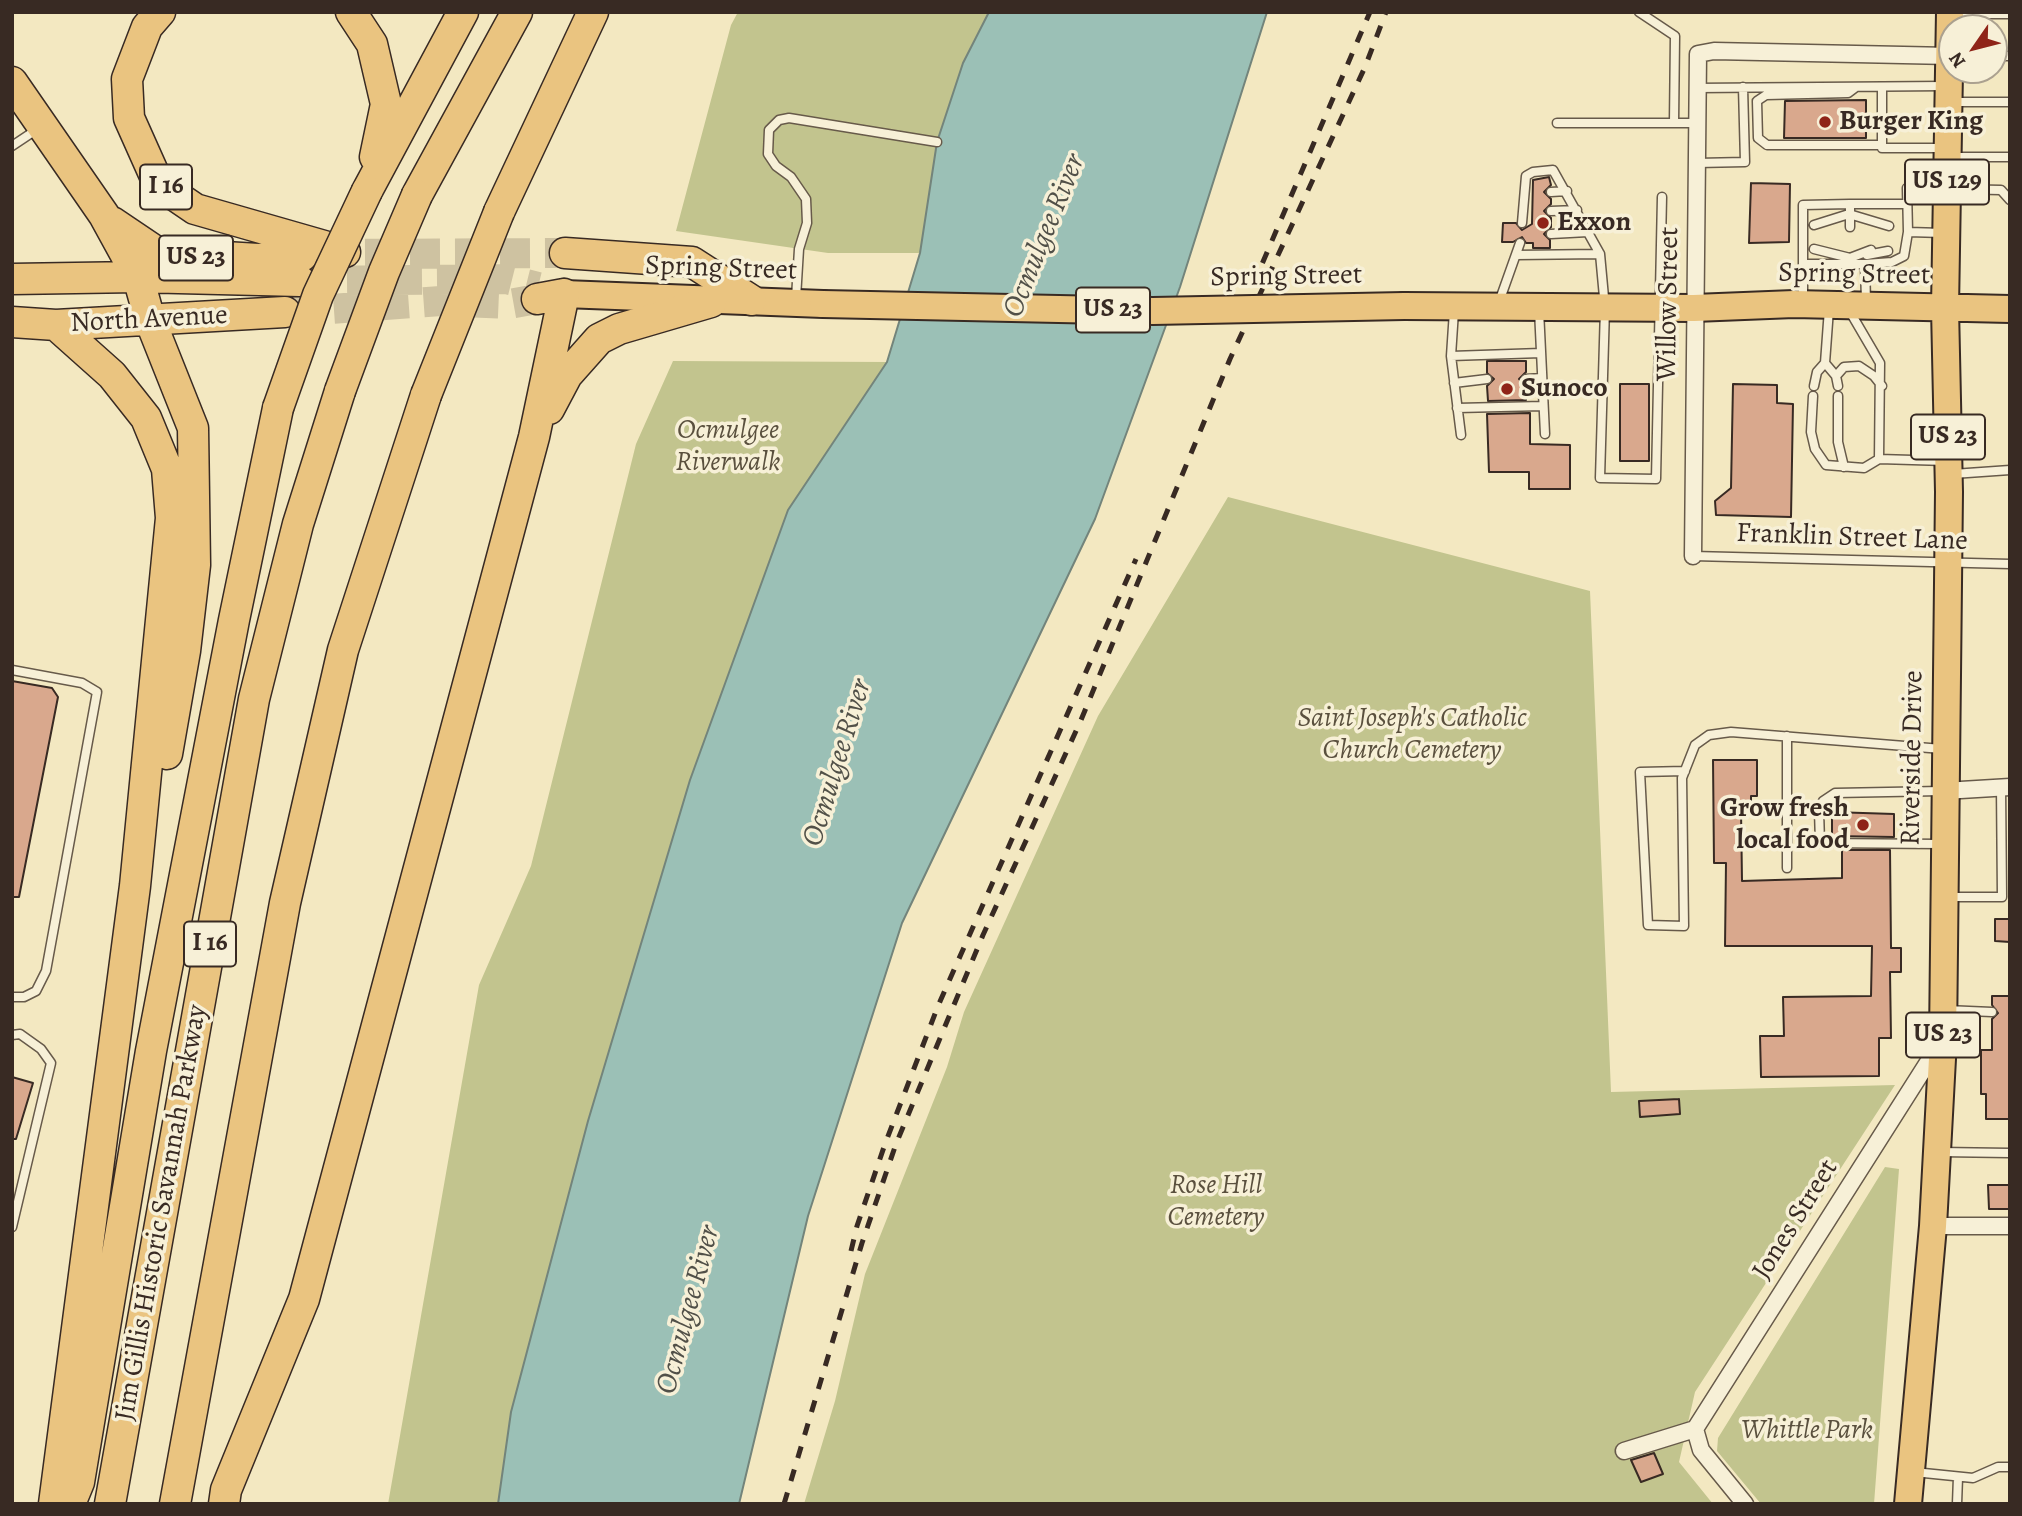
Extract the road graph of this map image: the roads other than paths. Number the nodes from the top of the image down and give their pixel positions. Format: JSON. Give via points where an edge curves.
{"nodes":[{"id":1,"x":160,"y":12,"type":"edge"},
{"id":2,"x":351,"y":12,"type":"edge"},
{"id":3,"x":463,"y":12,"type":"edge"},
{"id":4,"x":517,"y":12,"type":"edge"},
{"id":5,"x":593,"y":12,"type":"edge"},
{"id":6,"x":1639,"y":12,"type":"edge"},
{"id":7,"x":1950,"y":13,"type":"edge"},
{"id":8,"x":2010,"y":14,"type":"edge"},
{"id":9,"x":1938,"y":56,"type":"edge"},
{"id":10,"x":12,"y":82,"type":"edge"},
{"id":11,"x":1950,"y":84,"type":"edge"},
{"id":12,"x":1743,"y":87,"type":"junction"},
{"id":13,"x":1856,"y":87,"type":"junction"},
{"id":14,"x":1882,"y":87,"type":"junction"},
{"id":15,"x":1696,"y":88,"type":"junction"},
{"id":16,"x":1949,"y":94,"type":"junction"},
{"id":17,"x":2010,"y":102,"type":"edge"},
{"id":18,"x":1557,"y":123,"type":"dead end"},
{"id":19,"x":1674,"y":123,"type":"junction"},
{"id":20,"x":1696,"y":123,"type":"junction"},
{"id":21,"x":41,"y":126,"type":"junction"},
{"id":22,"x":937,"y":142,"type":"dead end"},
{"id":23,"x":1882,"y":145,"type":"junction"},
{"id":24,"x":12,"y":146,"type":"edge"},
{"id":25,"x":1948,"y":153,"type":"junction"},
{"id":26,"x":2010,"y":157,"type":"edge"},
{"id":27,"x":1697,"y":163,"type":"junction"},
{"id":28,"x":1947,"y":187,"type":"junction"},
{"id":29,"x":367,"y":191,"type":"junction"},
{"id":30,"x":1567,"y":191,"type":"junction"},
{"id":31,"x":1551,"y":192,"type":"dead end"},
{"id":32,"x":1662,"y":197,"type":"dead end"},
{"id":33,"x":2010,"y":200,"type":"edge"},
{"id":34,"x":1850,"y":204,"type":"junction"},
{"id":35,"x":1907,"y":204,"type":"junction"},
{"id":36,"x":1577,"y":210,"type":"junction"},
{"id":37,"x":1551,"y":211,"type":"dead end"},
{"id":38,"x":1522,"y":212,"type":"junction"},
{"id":39,"x":1532,"y":212,"type":"dead end"},
{"id":40,"x":1849,"y":214,"type":"junction"},
{"id":41,"x":104,"y":215,"type":"junction"},
{"id":42,"x":1521,"y":223,"type":"dead end"},
{"id":43,"x":1814,"y":225,"type":"dead end"},
{"id":44,"x":1830,"y":226,"type":"dead end"},
{"id":45,"x":1872,"y":226,"type":"dead end"},
{"id":46,"x":1889,"y":226,"type":"dead end"},
{"id":47,"x":1850,"y":227,"type":"dead end"},
{"id":48,"x":1588,"y":232,"type":"junction"},
{"id":49,"x":1908,"y":232,"type":"junction"},
{"id":50,"x":1947,"y":233,"type":"junction"},
{"id":51,"x":1550,"y":234,"type":"dead end"},
{"id":52,"x":1520,"y":243,"type":"dead end"},
{"id":53,"x":1814,"y":249,"type":"dead end"},
{"id":54,"x":1831,"y":249,"type":"dead end"},
{"id":55,"x":1871,"y":250,"type":"dead end"},
{"id":56,"x":1888,"y":251,"type":"dead end"},
{"id":57,"x":345,"y":252,"type":"tunnel mouth"},
{"id":58,"x":565,"y":253,"type":"tunnel mouth"},
{"id":59,"x":1600,"y":254,"type":"junction"},
{"id":60,"x":1516,"y":255,"type":"junction"},
{"id":61,"x":1850,"y":257,"type":"junction"},
{"id":62,"x":1803,"y":264,"type":"junction"},
{"id":63,"x":1865,"y":264,"type":"junction"},
{"id":64,"x":138,"y":277,"type":"junction"},
{"id":65,"x":12,"y":279,"type":"edge"},
{"id":66,"x":546,"y":293,"type":"joint"},
{"id":67,"x":751,"y":300,"type":"junction"},
{"id":68,"x":711,"y":302,"type":"junction"},
{"id":69,"x":796,"y":304,"type":"junction"},
{"id":70,"x":1803,"y":305,"type":"junction"},
{"id":71,"x":1497,"y":306,"type":"junction"},
{"id":72,"x":1847,"y":306,"type":"junction"},
{"id":73,"x":1539,"y":307,"type":"junction"},
{"id":74,"x":1605,"y":307,"type":"junction"},
{"id":75,"x":1455,"y":308,"type":"junction"},
{"id":76,"x":1661,"y":308,"type":"junction"},
{"id":77,"x":1694,"y":308,"type":"junction"},
{"id":78,"x":1945,"y":309,"type":"junction"},
{"id":79,"x":2010,"y":309,"type":"edge"},
{"id":80,"x":285,"y":312,"type":"tunnel mouth"},
{"id":81,"x":150,"y":320,"type":"junction"},
{"id":82,"x":12,"y":322,"type":"edge"},
{"id":83,"x":56,"y":325,"type":"junction"},
{"id":84,"x":1541,"y":353,"type":"junction"},
{"id":85,"x":1451,"y":356,"type":"junction"},
{"id":86,"x":1825,"y":363,"type":"junction"},
{"id":87,"x":1836,"y":376,"type":"junction"},
{"id":88,"x":1542,"y":378,"type":"junction"},
{"id":89,"x":1488,"y":379,"type":"dead end"},
{"id":90,"x":1526,"y":379,"type":"dead end"},
{"id":91,"x":1454,"y":383,"type":"junction"},
{"id":92,"x":1838,"y":386,"type":"dead end"},
{"id":93,"x":1882,"y":386,"type":"junction"},
{"id":94,"x":1838,"y":396,"type":"dead end"},
{"id":95,"x":1544,"y":406,"type":"junction"},
{"id":96,"x":1457,"y":408,"type":"junction"},
{"id":97,"x":1545,"y":434,"type":"dead end"},
{"id":98,"x":1461,"y":435,"type":"dead end"},
{"id":99,"x":534,"y":437,"type":"junction"},
{"id":100,"x":1879,"y":459,"type":"junction"},
{"id":101,"x":1844,"y":467,"type":"junction"},
{"id":102,"x":1949,"y":467,"type":"junction"},
{"id":103,"x":2010,"y":470,"type":"edge"},
{"id":104,"x":1693,"y":556,"type":"joint"},
{"id":105,"x":2010,"y":564,"type":"edge"},
{"id":106,"x":1948,"y":565,"type":"junction"},
{"id":107,"x":12,"y":670,"type":"edge"},
{"id":108,"x":1787,"y":736,"type":"junction"},
{"id":109,"x":1945,"y":749,"type":"junction"},
{"id":110,"x":1685,"y":771,"type":"junction"},
{"id":111,"x":2006,"y":787,"type":"edge"},
{"id":112,"x":1944,"y":790,"type":"junction"},
{"id":113,"x":1943,"y":844,"type":"junction"},
{"id":114,"x":1787,"y":868,"type":"dead end"},
{"id":115,"x":135,"y":886,"type":"junction"},
{"id":116,"x":1943,"y":898,"type":"junction"},
{"id":117,"x":12,"y":997,"type":"edge"},
{"id":118,"x":1943,"y":1010,"type":"junction"},
{"id":119,"x":1992,"y":1012,"type":"dead end"},
{"id":120,"x":12,"y":1035,"type":"edge"},
{"id":121,"x":1942,"y":1040,"type":"junction"},
{"id":122,"x":1937,"y":1152,"type":"junction"},
{"id":123,"x":2010,"y":1153,"type":"edge"},
{"id":124,"x":1933,"y":1226,"type":"junction"},
{"id":125,"x":2010,"y":1226,"type":"edge"},
{"id":126,"x":12,"y":1227,"type":"edge"},
{"id":127,"x":1695,"y":1429,"type":"junction"},
{"id":128,"x":1624,"y":1451,"type":"dead end"},
{"id":129,"x":2010,"y":1467,"type":"edge"},
{"id":130,"x":1911,"y":1472,"type":"junction"},
{"id":131,"x":1958,"y":1477,"type":"junction"},
{"id":132,"x":225,"y":1497,"type":"edge"},
{"id":133,"x":54,"y":1504,"type":"edge"},
{"id":134,"x":70,"y":1504,"type":"edge"},
{"id":135,"x":110,"y":1504,"type":"edge"},
{"id":136,"x":175,"y":1504,"type":"edge"},
{"id":137,"x":1745,"y":1504,"type":"edge"},
{"id":138,"x":1908,"y":1504,"type":"edge"},
{"id":139,"x":1957,"y":1504,"type":"edge"}],
"edges":[{"from":1,"to":57,"type":"highway","number":"I 16","via":[[147,27],[127,79],[129,118],[154,174],[195,209]]},
{"from":2,"to":29,"type":"highway","number":"I 16","via":[[372,44],[386,104]]},
{"from":3,"to":29,"type":"highway","number":"I 16"},
{"from":4,"to":135,"type":"highway","name":"Jim Gillis Historic Savannah Parkway","number":"I 16","bridge":true,"via":[[417,195],[384,272],[298,524],[254,699]]},
{"from":5,"to":136,"type":"highway","number":"I 16","bridge":true,"via":[[499,212],[426,395],[344,650],[285,903]]},
{"from":6,"to":19,"type":"lane","via":[[1675,36]]},
{"from":7,"to":8,"type":"lane"},
{"from":9,"to":15,"type":"street","name":"Willow Street","via":[[1714,51],[1698,54]]},
{"from":10,"to":21,"type":"highway","number":"US 23"},
{"from":11,"to":16,"type":"main road","name":"Riverside Drive","number":"US 129"},
{"from":12,"to":13,"type":"lane"},
{"from":12,"to":15,"type":"lane"},
{"from":12,"to":27,"type":"lane","via":[[1745,162]]},
{"from":13,"to":14,"type":"lane"},
{"from":13,"to":23,"type":"lane","via":[[1848,93],[1766,95],[1757,101],[1758,138],[1767,145]]},
{"from":14,"to":16,"type":"lane"},
{"from":14,"to":23,"type":"lane"},
{"from":15,"to":20,"type":"street","name":"Willow Street"},
{"from":16,"to":17,"type":"lane"},
{"from":16,"to":25,"type":"main road","name":"Riverside Drive","number":"US 129"},
{"from":18,"to":19,"type":"lane"},
{"from":19,"to":20,"type":"lane"},
{"from":20,"to":27,"type":"street","name":"Willow Street"},
{"from":21,"to":24,"type":"lane"},
{"from":21,"to":41,"type":"highway","number":"US 23"},
{"from":22,"to":69,"type":"lane","via":[[800,119],[779,120],[769,130],[768,154],[806,199]]},
{"from":23,"to":25,"type":"lane"},
{"from":25,"to":26,"type":"lane"},
{"from":25,"to":28,"type":"main road","name":"Riverside Drive","number":"US 129"},
{"from":27,"to":77,"type":"street","name":"Willow Street"},
{"from":28,"to":33,"type":"lane","via":[[2001,190]]},
{"from":28,"to":35,"type":"lane","via":[[1907,188]]},
{"from":28,"to":50,"type":"main road","name":"Riverside Drive","number":"US 129"},
{"from":29,"to":134,"type":"highway","number":"I 16","bridge":true,"via":[[318,295],[278,408],[151,1051],[79,1482]]},
{"from":30,"to":31,"type":"lane"},
{"from":30,"to":36,"type":"lane"},
{"from":30,"to":38,"type":"lane","via":[[1557,174],[1545,170],[1526,176],[1528,193]]},
{"from":32,"to":76,"type":"lane"},
{"from":34,"to":35,"type":"lane"},
{"from":34,"to":40,"type":"lane"},
{"from":34,"to":62,"type":"lane","via":[[1803,205]]},
{"from":35,"to":49,"type":"lane"},
{"from":36,"to":37,"type":"lane"},
{"from":36,"to":48,"type":"lane"},
{"from":38,"to":39,"type":"lane"},
{"from":38,"to":42,"type":"lane"},
{"from":40,"to":43,"type":"lane"},
{"from":40,"to":44,"type":"lane"},
{"from":40,"to":45,"type":"lane"},
{"from":40,"to":46,"type":"lane"},
{"from":40,"to":47,"type":"lane"},
{"from":41,"to":64,"type":"highway","number":"US 23"},
{"from":41,"to":64,"type":"highway","name":"North Avenue","number":"US 23","via":[[158,253],[258,259],[301,269]]},
{"from":48,"to":51,"type":"lane"},
{"from":48,"to":59,"type":"lane"},
{"from":49,"to":50,"type":"lane"},
{"from":49,"to":63,"type":"lane","via":[[1904,256]]},
{"from":50,"to":78,"type":"main road","name":"Riverside Drive","number":"US 129"},
{"from":52,"to":60,"type":"lane"},
{"from":53,"to":61,"type":"lane"},
{"from":54,"to":61,"type":"lane"},
{"from":55,"to":61,"type":"lane"},
{"from":56,"to":61,"type":"lane"},
{"from":58,"to":67,"type":"highway","via":[[692,262]]},
{"from":59,"to":60,"type":"lane"},
{"from":59,"to":74,"type":"lane"},
{"from":60,"to":71,"type":"lane"},
{"from":61,"to":62,"type":"lane"},
{"from":61,"to":63,"type":"lane"},
{"from":62,"to":70,"type":"lane"},
{"from":63,"to":72,"type":"lane"},
{"from":64,"to":65,"type":"highway","name":"North Avenue"},
{"from":64,"to":81,"type":"highway","number":"US 23"},
{"from":66,"to":68,"type":"main road","name":"Spring Street","number":"US 23"},
{"from":66,"to":99,"type":"highway"},
{"from":67,"to":68,"type":"main road","name":"Spring Street","number":"US 23"},
{"from":67,"to":69,"type":"main road","name":"Spring Street","number":"US 23"},
{"from":68,"to":99,"type":"highway","via":[[629,325],[599,339],[567,375]]},
{"from":69,"to":75,"type":"main road","name":"Spring Street","number":"US 23","bridge":true,"via":[[1153,311]]},
{"from":70,"to":72,"type":"main road","name":"Spring Street","number":"US 23"},
{"from":70,"to":77,"type":"main road","name":"Spring Street","number":"US 23"},
{"from":71,"to":73,"type":"main road","name":"Spring Street","number":"US 23"},
{"from":71,"to":75,"type":"main road","name":"Spring Street","number":"US 23"},
{"from":72,"to":78,"type":"main road","name":"Spring Street","number":"US 23"},
{"from":72,"to":86,"type":"lane"},
{"from":72,"to":93,"type":"lane","via":[[1880,363]]},
{"from":73,"to":74,"type":"main road","name":"Spring Street","number":"US 23"},
{"from":73,"to":84,"type":"lane"},
{"from":74,"to":76,"type":"main road","name":"Spring Street","number":"US 23"},
{"from":74,"to":76,"type":"lane","via":[[1600,478],[1656,479]]},
{"from":75,"to":85,"type":"lane"},
{"from":76,"to":77,"type":"main road","name":"Spring Street","number":"US 23"},
{"from":77,"to":104,"type":"street","name":"Willow Street"},
{"from":78,"to":79,"type":"main road","name":"Spring Street"},
{"from":78,"to":102,"type":"main road","name":"Riverside Drive","number":"US 23"},
{"from":80,"to":81,"type":"highway","name":"North Avenue","number":"US 23"},
{"from":81,"to":83,"type":"highway","name":"North Avenue"},
{"from":81,"to":115,"type":"highway","via":[[193,428],[195,565],[164,771]]},
{"from":82,"to":83,"type":"highway","name":"North Avenue"},
{"from":83,"to":115,"type":"highway","via":[[112,375],[146,418],[167,469],[171,518]]},
{"from":84,"to":85,"type":"lane"},
{"from":84,"to":88,"type":"lane"},
{"from":85,"to":91,"type":"lane"},
{"from":86,"to":87,"type":"lane"},
{"from":86,"to":101,"type":"lane","via":[[1817,372],[1811,432],[1815,449],[1826,464]]},
{"from":87,"to":92,"type":"lane"},
{"from":87,"to":93,"type":"lane","via":[[1844,367],[1859,366]]},
{"from":88,"to":90,"type":"lane"},
{"from":88,"to":95,"type":"lane"},
{"from":89,"to":91,"type":"lane"},
{"from":91,"to":96,"type":"lane"},
{"from":93,"to":100,"type":"lane"},
{"from":94,"to":101,"type":"lane","via":[[1838,442]]},
{"from":95,"to":96,"type":"lane"},
{"from":95,"to":97,"type":"lane"},
{"from":96,"to":98,"type":"lane"},
{"from":99,"to":132,"type":"highway","via":[[304,1299]]},
{"from":100,"to":101,"type":"lane","via":[[1864,468]]},
{"from":100,"to":102,"type":"lane"},
{"from":102,"to":103,"type":"lane"},
{"from":102,"to":106,"type":"main road","name":"Riverside Drive","number":"US 23"},
{"from":104,"to":106,"type":"lane","name":"Franklin Street Lane"},
{"from":105,"to":106,"type":"lane","name":"Franklin Street Lane"},
{"from":106,"to":109,"type":"main road","name":"Riverside Drive","number":"US 23"},
{"from":107,"to":117,"type":"lane","via":[[82,683],[97,692],[46,971],[36,991],[24,998]]},
{"from":108,"to":109,"type":"lane"},
{"from":108,"to":110,"type":"lane","via":[[1709,735],[1695,745]]},
{"from":108,"to":114,"type":"lane"},
{"from":109,"to":112,"type":"main road","name":"Riverside Drive","number":"US 23"},
{"from":110,"to":110,"type":"lane","via":[[1684,926],[1648,925],[1640,772]]},
{"from":111,"to":112,"type":"street"},
{"from":111,"to":116,"type":"lane","via":[[2002,897]]},
{"from":112,"to":113,"type":"main road","name":"Riverside Drive","number":"US 23"},
{"from":112,"to":113,"type":"lane","via":[[1835,793],[1819,810],[1820,843]]},
{"from":113,"to":116,"type":"main road","name":"Riverside Drive","number":"US 23"},
{"from":115,"to":133,"type":"highway"},
{"from":116,"to":118,"type":"main road","name":"Riverside Drive","number":"US 23"},
{"from":118,"to":119,"type":"lane"},
{"from":118,"to":121,"type":"main road","name":"Riverside Drive","number":"US 23"},
{"from":120,"to":126,"type":"lane","via":[[20,1034],[41,1049],[51,1063]]},
{"from":121,"to":122,"type":"main road","name":"Riverside Drive","number":"US 23"},
{"from":121,"to":127,"type":"street","name":"Jones Street"},
{"from":122,"to":123,"type":"lane"},
{"from":122,"to":124,"type":"main road","name":"Riverside Drive","number":"US 23"},
{"from":124,"to":125,"type":"street"},
{"from":124,"to":130,"type":"main road","name":"Riverside Drive","number":"US 23"},
{"from":127,"to":128,"type":"street"},
{"from":127,"to":137,"type":"street","via":[[1701,1450]]},
{"from":129,"to":131,"type":"lane","via":[[1973,1478]]},
{"from":130,"to":131,"type":"lane"},
{"from":130,"to":138,"type":"main road","name":"Riverside Drive","number":"US 23"},
{"from":131,"to":139,"type":"lane"}]}
